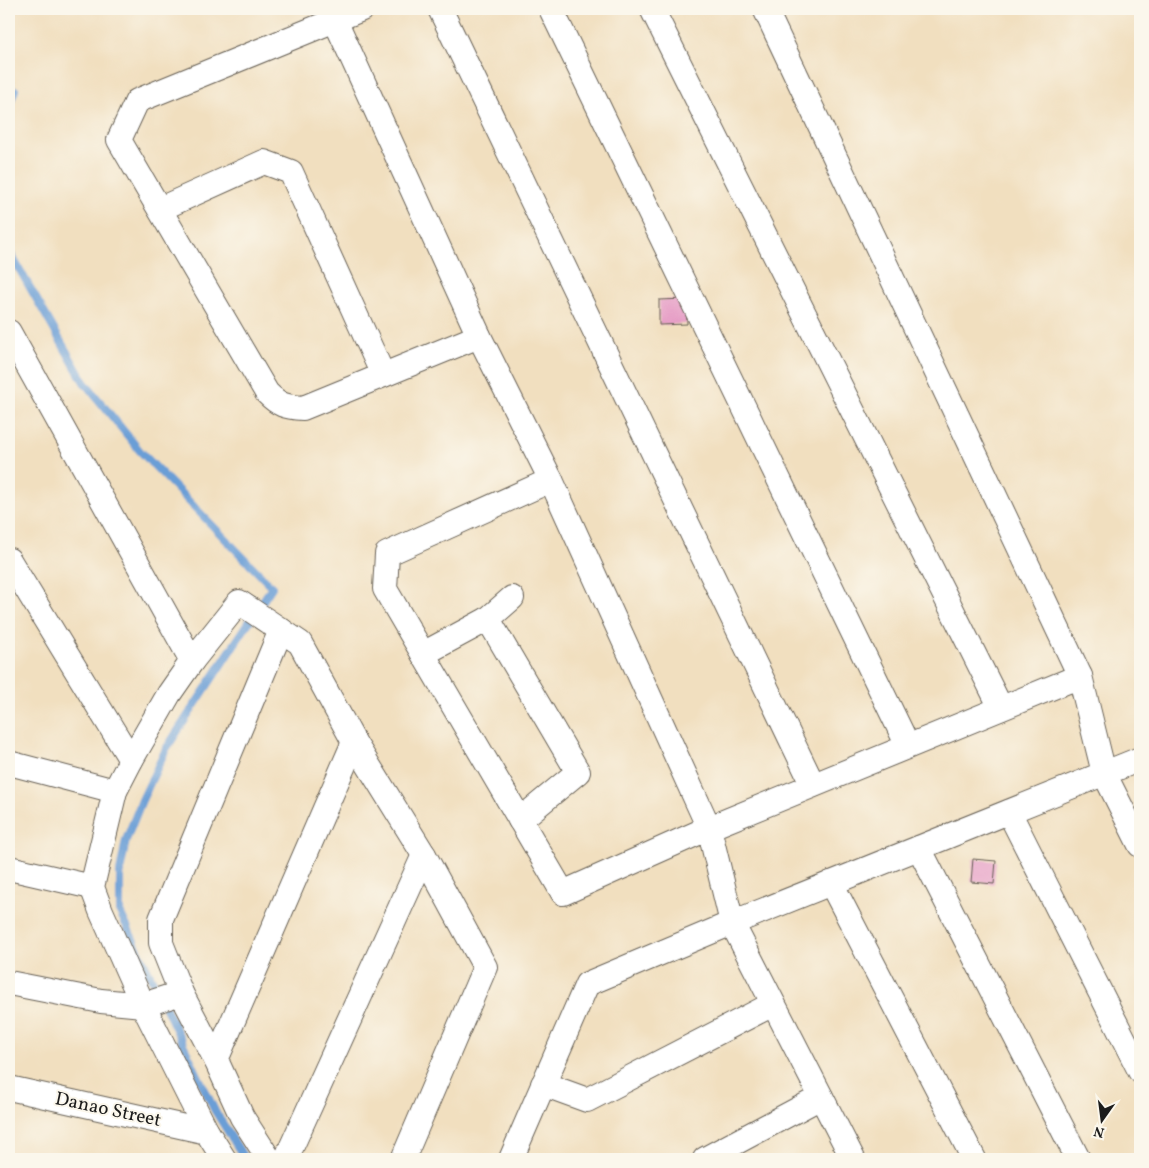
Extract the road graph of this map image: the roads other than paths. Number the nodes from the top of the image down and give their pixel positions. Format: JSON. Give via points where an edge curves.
{"nodes":[{"id":1,"x":362,"y":9,"type":"edge"},
{"id":2,"x":440,"y":9,"type":"edge"},
{"id":3,"x":551,"y":9,"type":"edge"},
{"id":4,"x":652,"y":9,"type":"edge"},
{"id":5,"x":765,"y":9,"type":"edge"},
{"id":6,"x":335,"y":20,"type":"junction"},
{"id":7,"x":160,"y":209,"type":"junction"},
{"id":8,"x":9,"y":332,"type":"edge"},
{"id":9,"x":479,"y":336,"type":"junction"},
{"id":10,"x":383,"y":375,"type":"junction"},
{"id":11,"x":551,"y":480,"type":"junction"},
{"id":12,"x":9,"y":560,"type":"edge"},
{"id":13,"x":512,"y":598,"type":"dead end"},
{"id":14,"x":488,"y":619,"type":"junction"},
{"id":15,"x":281,"y":630,"type":"junction"},
{"id":16,"x":423,"y":654,"type":"junction"},
{"id":17,"x":192,"y":661,"type":"junction"},
{"id":18,"x":1080,"y":676,"type":"junction"},
{"id":19,"x":1000,"y":708,"type":"junction"},
{"id":20,"x":354,"y":742,"type":"junction"},
{"id":21,"x":908,"y":746,"type":"junction"},
{"id":22,"x":1140,"y":759,"type":"edge"},
{"id":23,"x":131,"y":760,"type":"junction"},
{"id":24,"x":9,"y":763,"type":"edge"},
{"id":25,"x":1104,"y":773,"type":"junction"},
{"id":26,"x":813,"y":785,"type":"junction"},
{"id":27,"x":115,"y":791,"type":"junction"},
{"id":28,"x":1009,"y":812,"type":"junction"},
{"id":29,"x":520,"y":820,"type":"junction"},
{"id":30,"x":709,"y":828,"type":"junction"},
{"id":31,"x":1140,"y":845,"type":"edge"},
{"id":32,"x":920,"y":848,"type":"junction"},
{"id":33,"x":424,"y":855,"type":"junction"},
{"id":34,"x":9,"y":868,"type":"edge"},
{"id":35,"x":831,"y":883,"type":"junction"},
{"id":36,"x":92,"y":887,"type":"junction"},
{"id":37,"x":732,"y":923,"type":"junction"},
{"id":38,"x":9,"y":983,"type":"edge"},
{"id":39,"x":162,"y":999,"type":"junction"},
{"id":40,"x":773,"y":1004,"type":"junction"},
{"id":41,"x":216,"y":1060,"type":"junction"},
{"id":42,"x":1140,"y":1071,"type":"edge"},
{"id":43,"x":543,"y":1084,"type":"junction"},
{"id":44,"x":9,"y":1088,"type":"edge"},
{"id":45,"x":821,"y":1097,"type":"junction"},
{"id":46,"x":207,"y":1132,"type":"junction"},
{"id":47,"x":224,"y":1159,"type":"edge"},
{"id":48,"x":269,"y":1159,"type":"edge"},
{"id":49,"x":286,"y":1159,"type":"edge"},
{"id":50,"x":403,"y":1159,"type":"edge"},
{"id":51,"x":511,"y":1159,"type":"edge"},
{"id":52,"x":706,"y":1159,"type":"edge"},
{"id":53,"x":853,"y":1159,"type":"edge"},
{"id":54,"x":974,"y":1159,"type":"edge"},
{"id":55,"x":1078,"y":1159,"type":"edge"}],
"edges":[{"from":1,"to":6,"type":"street"},
{"from":2,"to":26,"type":"street"},
{"from":3,"to":21,"type":"street"},
{"from":4,"to":19,"type":"street"},
{"from":5,"to":18,"type":"street"},
{"from":6,"to":7,"type":"street","via":[[136,102],[119,140]]},
{"from":6,"to":9,"type":"street"},
{"from":7,"to":10,"type":"street","via":[[267,392],[276,402],[302,408]]},
{"from":7,"to":10,"type":"street","via":[[264,162],[291,172]]},
{"from":8,"to":17,"type":"street"},
{"from":9,"to":10,"type":"street"},
{"from":9,"to":11,"type":"street"},
{"from":11,"to":16,"type":"street","via":[[387,554],[385,589]]},
{"from":11,"to":30,"type":"street"},
{"from":12,"to":23,"type":"street"},
{"from":13,"to":14,"type":"street"},
{"from":14,"to":16,"type":"street"},
{"from":14,"to":29,"type":"street","via":[[578,772]]},
{"from":15,"to":17,"type":"street","via":[[239,602]]},
{"from":15,"to":20,"type":"street","via":[[300,643]]},
{"from":15,"to":39,"type":"street","via":[[161,920]]},
{"from":16,"to":29,"type":"street"},
{"from":17,"to":23,"type":"street"},
{"from":18,"to":19,"type":"street"},
{"from":18,"to":25,"type":"street"},
{"from":19,"to":21,"type":"street"},
{"from":20,"to":33,"type":"street"},
{"from":20,"to":41,"type":"street"},
{"from":21,"to":26,"type":"street"},
{"from":22,"to":25,"type":"street"},
{"from":23,"to":27,"type":"street"},
{"from":24,"to":27,"type":"street"},
{"from":25,"to":28,"type":"street"},
{"from":25,"to":31,"type":"street"},
{"from":26,"to":30,"type":"street"},
{"from":27,"to":36,"type":"street"},
{"from":28,"to":32,"type":"street"},
{"from":28,"to":42,"type":"street"},
{"from":29,"to":30,"type":"street","via":[[563,893]]},
{"from":30,"to":37,"type":"street"},
{"from":32,"to":35,"type":"street"},
{"from":32,"to":55,"type":"street"},
{"from":33,"to":49,"type":"street"},
{"from":33,"to":50,"type":"street","via":[[485,967]]},
{"from":34,"to":36,"type":"street"},
{"from":35,"to":37,"type":"street"},
{"from":35,"to":54,"type":"street"},
{"from":36,"to":39,"type":"street","via":[[101,911]]},
{"from":37,"to":40,"type":"street"},
{"from":37,"to":43,"type":"street","via":[[587,984]]},
{"from":38,"to":39,"type":"street","via":[[101,1001]]},
{"from":39,"to":41,"type":"street"},
{"from":39,"to":46,"type":"street"},
{"from":40,"to":43,"type":"street","via":[[587,1100]]},
{"from":40,"to":45,"type":"street"},
{"from":41,"to":48,"type":"street","via":[[242,1118]]},
{"from":43,"to":51,"type":"street"},
{"from":44,"to":46,"type":"street","name":"Danao Street"},
{"from":45,"to":52,"type":"street"},
{"from":45,"to":53,"type":"street"},
{"from":46,"to":47,"type":"street"}]}
